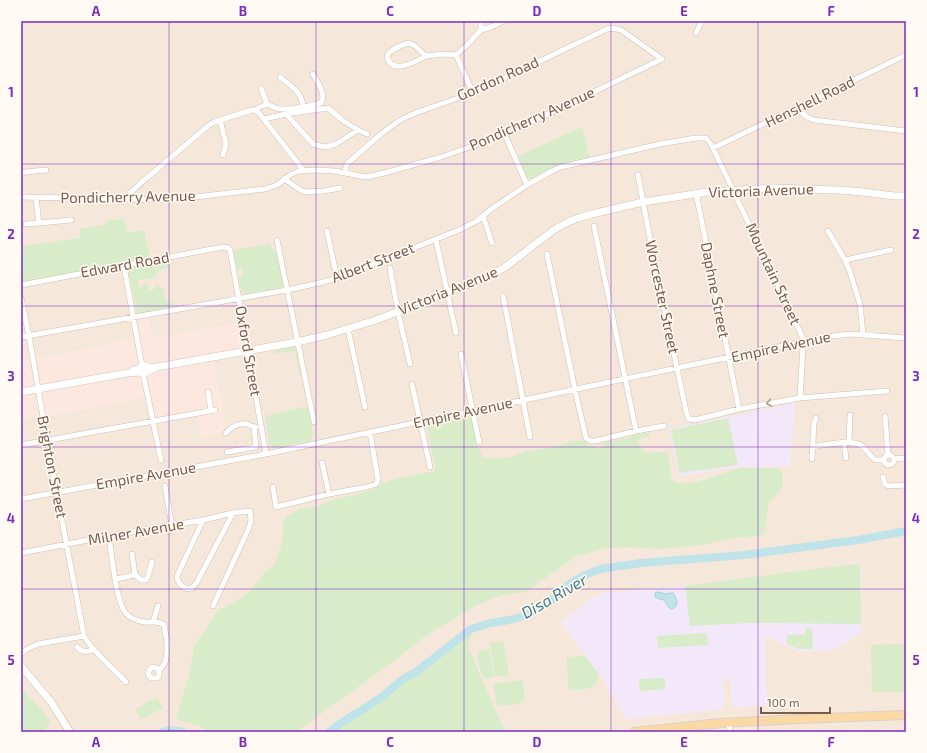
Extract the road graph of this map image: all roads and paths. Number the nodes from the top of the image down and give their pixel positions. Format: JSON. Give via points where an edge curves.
{"nodes":[{"id":1,"x":481,"y":21,"type":"edge"},
{"id":2,"x":503,"y":21,"type":"edge"},
{"id":3,"x":702,"y":21,"type":"edge"},
{"id":4,"x":481,"y":30,"type":"junction"},
{"id":5,"x":696,"y":33,"type":"dead end"},
{"id":6,"x":456,"y":55,"type":"junction"},
{"id":7,"x":906,"y":55,"type":"edge"},
{"id":8,"x":426,"y":56,"type":"junction"},
{"id":9,"x":662,"y":59,"type":"joint"},
{"id":10,"x":313,"y":74,"type":"dead end"},
{"id":11,"x":280,"y":77,"type":"dead end"},
{"id":12,"x":261,"y":88,"type":"dead end"},
{"id":13,"x":473,"y":93,"type":"junction"},
{"id":14,"x":267,"y":104,"type":"junction"},
{"id":15,"x":303,"y":106,"type":"junction"},
{"id":16,"x":796,"y":108,"type":"junction"},
{"id":17,"x":255,"y":110,"type":"junction"},
{"id":18,"x":286,"y":114,"type":"junction"},
{"id":19,"x":264,"y":119,"type":"junction"},
{"id":20,"x":220,"y":120,"type":"junction"},
{"id":21,"x":358,"y":130,"type":"junction"},
{"id":22,"x":906,"y":131,"type":"edge"},
{"id":23,"x":367,"y":134,"type":"dead end"},
{"id":24,"x":505,"y":134,"type":"junction"},
{"id":25,"x":713,"y":148,"type":"junction"},
{"id":26,"x":224,"y":155,"type":"dead end"},
{"id":27,"x":46,"y":170,"type":"dead end"},
{"id":28,"x":304,"y":171,"type":"junction"},
{"id":29,"x":344,"y":173,"type":"junction"},
{"id":30,"x":21,"y":174,"type":"edge"},
{"id":31,"x":638,"y":175,"type":"dead end"},
{"id":32,"x":284,"y":179,"type":"junction"},
{"id":33,"x":527,"y":185,"type":"junction"},
{"id":34,"x":340,"y":188,"type":"dead end"},
{"id":35,"x":733,"y":190,"type":"junction"},
{"id":36,"x":696,"y":193,"type":"junction"},
{"id":37,"x":21,"y":198,"type":"edge"},
{"id":38,"x":36,"y":198,"type":"junction"},
{"id":39,"x":906,"y":198,"type":"edge"},
{"id":40,"x":125,"y":199,"type":"junction"},
{"id":41,"x":737,"y":199,"type":"dead end"},
{"id":42,"x":643,"y":202,"type":"junction"},
{"id":43,"x":483,"y":216,"type":"junction"},
{"id":44,"x":71,"y":220,"type":"dead end"},
{"id":45,"x":39,"y":223,"type":"junction"},
{"id":46,"x":26,"y":224,"type":"dead end"},
{"id":47,"x":594,"y":226,"type":"dead end"},
{"id":48,"x":327,"y":231,"type":"dead end"},
{"id":49,"x":828,"y":231,"type":"dead end"},
{"id":50,"x":277,"y":240,"type":"dead end"},
{"id":51,"x":436,"y":240,"type":"junction"},
{"id":52,"x":492,"y":243,"type":"dead end"},
{"id":53,"x":228,"y":248,"type":"joint"},
{"id":54,"x":891,"y":250,"type":"dead end"},
{"id":55,"x":547,"y":254,"type":"dead end"},
{"id":56,"x":846,"y":260,"type":"junction"},
{"id":57,"x":124,"y":266,"type":"junction"},
{"id":58,"x":390,"y":268,"type":"dead end"},
{"id":59,"x":337,"y":278,"type":"junction"},
{"id":60,"x":21,"y":285,"type":"edge"},
{"id":61,"x":287,"y":290,"type":"junction"},
{"id":62,"x":448,"y":292,"type":"junction"},
{"id":63,"x":503,"y":296,"type":"dead end"},
{"id":64,"x":21,"y":298,"type":"edge"},
{"id":65,"x":239,"y":298,"type":"junction"},
{"id":66,"x":398,"y":312,"type":"junction"},
{"id":67,"x":134,"y":317,"type":"junction"},
{"id":68,"x":348,"y":329,"type":"junction"},
{"id":69,"x":456,"y":333,"type":"dead end"},
{"id":70,"x":863,"y":335,"type":"junction"},
{"id":71,"x":29,"y":336,"type":"junction"},
{"id":72,"x":21,"y":338,"type":"edge"},
{"id":73,"x":906,"y":338,"type":"edge"},
{"id":74,"x":298,"y":342,"type":"junction"},
{"id":75,"x":803,"y":342,"type":"junction"},
{"id":76,"x":248,"y":351,"type":"junction"},
{"id":77,"x":461,"y":354,"type":"dead end"},
{"id":78,"x":728,"y":358,"type":"junction"},
{"id":79,"x":410,"y":364,"type":"dead end"},
{"id":80,"x":677,"y":368,"type":"junction"},
{"id":81,"x":143,"y":369,"type":"junction"},
{"id":82,"x":626,"y":379,"type":"junction"},
{"id":83,"x":412,"y":384,"type":"dead end"},
{"id":84,"x":38,"y":389,"type":"junction"},
{"id":85,"x":575,"y":390,"type":"junction"},
{"id":86,"x":21,"y":392,"type":"edge"},
{"id":87,"x":208,"y":392,"type":"dead end"},
{"id":88,"x":887,"y":392,"type":"dead end"},
{"id":89,"x":800,"y":398,"type":"junction"},
{"id":90,"x":523,"y":401,"type":"junction"},
{"id":91,"x":365,"y":407,"type":"dead end"},
{"id":92,"x":739,"y":409,"type":"junction"},
{"id":93,"x":472,"y":411,"type":"junction"},
{"id":94,"x":850,"y":415,"type":"dead end"},
{"id":95,"x":886,"y":416,"type":"dead end"},
{"id":96,"x":816,"y":418,"type":"dead end"},
{"id":97,"x":153,"y":422,"type":"junction"},
{"id":98,"x":314,"y":422,"type":"dead end"},
{"id":99,"x":420,"y":422,"type":"junction"},
{"id":100,"x":261,"y":426,"type":"junction"},
{"id":101,"x":664,"y":426,"type":"dead end"},
{"id":102,"x":254,"y":427,"type":"junction"},
{"id":103,"x":636,"y":431,"type":"junction"},
{"id":104,"x":370,"y":432,"type":"junction"},
{"id":105,"x":226,"y":433,"type":"dead end"},
{"id":106,"x":530,"y":437,"type":"dead end"},
{"id":107,"x":47,"y":441,"type":"junction"},
{"id":108,"x":479,"y":442,"type":"dead end"},
{"id":109,"x":847,"y":443,"type":"junction"},
{"id":110,"x":21,"y":445,"type":"edge"},
{"id":111,"x":813,"y":447,"type":"junction"},
{"id":112,"x":227,"y":452,"type":"dead end"},
{"id":113,"x":266,"y":454,"type":"junction"},
{"id":114,"x":888,"y":455,"type":"junction"},
{"id":115,"x":846,"y":458,"type":"dead end"},
{"id":116,"x":906,"y":458,"type":"edge"},
{"id":117,"x":812,"y":459,"type":"dead end"},
{"id":118,"x":894,"y":459,"type":"junction"},
{"id":119,"x":161,"y":460,"type":"dead end"},
{"id":120,"x":884,"y":460,"type":"junction"},
{"id":121,"x":322,"y":463,"type":"dead end"},
{"id":122,"x":430,"y":467,"type":"dead end"},
{"id":123,"x":883,"y":477,"type":"dead end"},
{"id":124,"x":906,"y":485,"type":"edge"},
{"id":125,"x":165,"y":486,"type":"dead end"},
{"id":126,"x":273,"y":487,"type":"dead end"},
{"id":127,"x":57,"y":493,"type":"junction"},
{"id":128,"x":329,"y":494,"type":"junction"},
{"id":129,"x":21,"y":499,"type":"edge"},
{"id":130,"x":233,"y":513,"type":"junction"},
{"id":131,"x":203,"y":520,"type":"junction"},
{"id":132,"x":172,"y":526,"type":"junction"},
{"id":133,"x":109,"y":536,"type":"junction"},
{"id":134,"x":68,"y":545,"type":"junction"},
{"id":135,"x":21,"y":553,"type":"edge"},
{"id":136,"x":132,"y":554,"type":"dead end"},
{"id":137,"x":152,"y":562,"type":"dead end"},
{"id":138,"x":135,"y":575,"type":"junction"},
{"id":139,"x":116,"y":579,"type":"junction"},
{"id":140,"x":158,"y":606,"type":"dead end"},
{"id":141,"x":213,"y":606,"type":"dead end"},
{"id":142,"x":153,"y":622,"type":"junction"},
{"id":143,"x":84,"y":636,"type":"junction"},
{"id":144,"x":78,"y":647,"type":"dead end"},
{"id":145,"x":94,"y":649,"type":"junction"},
{"id":146,"x":21,"y":654,"type":"edge"},
{"id":147,"x":21,"y":666,"type":"edge"},
{"id":148,"x":159,"y":671,"type":"dead end"},
{"id":149,"x":126,"y":682,"type":"dead end"},
{"id":150,"x":906,"y":715,"type":"edge"},
{"id":151,"x":729,"y":723,"type":"junction"},
{"id":152,"x":70,"y":732,"type":"edge"},
{"id":153,"x":634,"y":732,"type":"edge"},
{"id":154,"x":730,"y":732,"type":"edge"}],
"edges":[{"from":1,"to":4,"type":"street"},
{"from":2,"to":4,"type":"street"},
{"from":3,"to":5,"type":"street"},
{"from":4,"to":6,"type":"street"},
{"from":6,"to":8,"type":"street"},
{"from":6,"to":13,"type":"street"},
{"from":7,"to":16,"type":"street","name":"Henshell Road"},
{"from":8,"to":8,"type":"street","via":[[409,43],[394,49],[387,57],[391,64],[399,67]]},
{"from":9,"to":13,"type":"street","name":"Gordon Road","via":[[621,30],[612,28]]},
{"from":9,"to":24,"type":"street","name":"Pondicherry Avenue"},
{"from":10,"to":15,"type":"street","via":[[323,94],[323,100]]},
{"from":11,"to":15,"type":"street","via":[[300,94]]},
{"from":12,"to":14,"type":"street"},
{"from":13,"to":29,"type":"street","name":"Gordon Road","via":[[400,120],[348,163]]},
{"from":14,"to":15,"type":"street","via":[[280,109]]},
{"from":14,"to":17,"type":"street"},
{"from":16,"to":22,"type":"street","via":[[814,120]]},
{"from":16,"to":25,"type":"street","name":"Henshell Road"},
{"from":17,"to":19,"type":"street"},
{"from":17,"to":20,"type":"street"},
{"from":18,"to":19,"type":"street"},
{"from":18,"to":21,"type":"street","via":[[328,108]]},
{"from":18,"to":21,"type":"street","via":[[313,144],[320,146],[336,144]]},
{"from":19,"to":28,"type":"street"},
{"from":20,"to":26,"type":"street","via":[[226,144]]},
{"from":20,"to":40,"type":"street","via":[[208,126]]},
{"from":21,"to":23,"type":"street"},
{"from":24,"to":29,"type":"street","name":"Pondicherry Avenue","via":[[438,158],[379,174],[366,177]]},
{"from":24,"to":33,"type":"street"},
{"from":25,"to":33,"type":"street","name":"Albert Street","via":[[706,138],[660,144],[561,167]]},
{"from":25,"to":35,"type":"street"},
{"from":27,"to":30,"type":"street"},
{"from":28,"to":29,"type":"street","name":"Pondicherry Avenue"},
{"from":28,"to":32,"type":"street","name":"Pondicherry Avenue","via":[[295,172]]},
{"from":31,"to":42,"type":"street","name":"Worcester Street"},
{"from":32,"to":34,"type":"street","via":[[304,192],[324,192]]},
{"from":32,"to":40,"type":"street","name":"Pondicherry Avenue","via":[[272,187],[251,191],[177,199]]},
{"from":33,"to":43,"type":"street","name":"Albert Street"},
{"from":35,"to":36,"type":"street","name":"Victoria Avenue"},
{"from":35,"to":39,"type":"street","name":"Victoria Avenue","via":[[828,189]]},
{"from":36,"to":42,"type":"street","name":"Victoria Avenue"},
{"from":36,"to":78,"type":"street","name":"Daphne Street"},
{"from":37,"to":38,"type":"street","name":"Pondicherry Avenue"},
{"from":38,"to":40,"type":"street","name":"Pondicherry Avenue"},
{"from":38,"to":45,"type":"street"},
{"from":41,"to":75,"type":"street","name":"Mountain Street"},
{"from":42,"to":62,"type":"street","name":"Victoria Avenue","via":[[568,222],[504,268]]},
{"from":42,"to":80,"type":"street","name":"Worcester Street"},
{"from":43,"to":51,"type":"street","name":"Albert Street","via":[[472,224]]},
{"from":43,"to":52,"type":"street"},
{"from":44,"to":45,"type":"street"},
{"from":45,"to":46,"type":"street"},
{"from":47,"to":82,"type":"street"},
{"from":48,"to":59,"type":"street"},
{"from":49,"to":56,"type":"street"},
{"from":50,"to":61,"type":"street"},
{"from":51,"to":59,"type":"street","name":"Albert Street"},
{"from":51,"to":62,"type":"street"},
{"from":53,"to":57,"type":"street","name":"Edward Road"},
{"from":53,"to":65,"type":"street","name":"Oxford Street","via":[[231,252]]},
{"from":54,"to":56,"type":"street"},
{"from":55,"to":85,"type":"street"},
{"from":56,"to":70,"type":"street","via":[[860,304]]},
{"from":57,"to":60,"type":"street","name":"Edward Road"},
{"from":57,"to":67,"type":"street"},
{"from":58,"to":66,"type":"street"},
{"from":59,"to":61,"type":"street","name":"Albert Street"},
{"from":61,"to":65,"type":"street","name":"Albert Street"},
{"from":61,"to":74,"type":"street"},
{"from":62,"to":66,"type":"street","name":"Victoria Avenue"},
{"from":62,"to":69,"type":"street"},
{"from":63,"to":90,"type":"street"},
{"from":64,"to":71,"type":"street","name":"Brighton Street"},
{"from":65,"to":67,"type":"street","name":"Albert Street"},
{"from":65,"to":76,"type":"street","name":"Oxford Street"},
{"from":66,"to":68,"type":"street","name":"Victoria Avenue"},
{"from":66,"to":79,"type":"street"},
{"from":67,"to":71,"type":"street","name":"Albert Street"},
{"from":67,"to":81,"type":"street"},
{"from":68,"to":74,"type":"street","name":"Victoria Avenue"},
{"from":68,"to":91,"type":"street"},
{"from":70,"to":73,"type":"street","name":"Empire Avenue"},
{"from":70,"to":75,"type":"street","name":"Empire Avenue","via":[[837,335]]},
{"from":71,"to":72,"type":"street","name":"Albert Street"},
{"from":71,"to":84,"type":"street","name":"Brighton Street"},
{"from":74,"to":76,"type":"street","name":"Victoria Avenue"},
{"from":74,"to":98,"type":"street"},
{"from":75,"to":78,"type":"street","name":"Empire Avenue"},
{"from":75,"to":89,"type":"street","name":"Mountain Street"},
{"from":76,"to":81,"type":"street","name":"Victoria Avenue"},
{"from":76,"to":100,"type":"street","name":"Oxford Street"},
{"from":77,"to":93,"type":"street"},
{"from":78,"to":80,"type":"street","name":"Empire Avenue"},
{"from":78,"to":92,"type":"street","name":"Daphne Street"},
{"from":80,"to":82,"type":"street","name":"Empire Avenue"},
{"from":80,"to":92,"type":"street","name":"Worcester Street","via":[[689,419],[696,420]]},
{"from":81,"to":84,"type":"street","name":"Victoria Avenue"},
{"from":81,"to":97,"type":"street"},
{"from":82,"to":85,"type":"street","name":"Empire Avenue"},
{"from":82,"to":103,"type":"street"},
{"from":83,"to":99,"type":"street"},
{"from":84,"to":86,"type":"street","name":"Victoria Avenue"},
{"from":84,"to":107,"type":"street","name":"Brighton Street"},
{"from":85,"to":90,"type":"street","name":"Empire Avenue"},
{"from":85,"to":103,"type":"street","via":[[586,438],[595,441]]},
{"from":87,"to":97,"type":"street","via":[[213,410]]},
{"from":88,"to":89,"type":"street"},
{"from":89,"to":92,"type":"street","one_way":true},
{"from":90,"to":93,"type":"street","name":"Empire Avenue"},
{"from":90,"to":106,"type":"street"},
{"from":93,"to":99,"type":"street","name":"Empire Avenue"},
{"from":93,"to":108,"type":"street"},
{"from":94,"to":109,"type":"street"},
{"from":95,"to":114,"type":"street"},
{"from":96,"to":111,"type":"street"},
{"from":97,"to":107,"type":"street"},
{"from":97,"to":119,"type":"street"},
{"from":99,"to":104,"type":"street","name":"Empire Avenue"},
{"from":99,"to":122,"type":"street"},
{"from":100,"to":102,"type":"street"},
{"from":100,"to":113,"type":"street","name":"Oxford Street"},
{"from":101,"to":103,"type":"street"},
{"from":102,"to":105,"type":"street","via":[[246,424],[233,426]]},
{"from":102,"to":112,"type":"street","via":[[256,447]]},
{"from":104,"to":113,"type":"street","name":"Empire Avenue"},
{"from":104,"to":128,"type":"street","via":[[377,483]]},
{"from":107,"to":110,"type":"street"},
{"from":107,"to":127,"type":"street","name":"Brighton Street"},
{"from":109,"to":111,"type":"street"},
{"from":109,"to":115,"type":"street"},
{"from":109,"to":120,"type":"street","via":[[861,445],[875,460]]},
{"from":111,"to":117,"type":"street"},
{"from":113,"to":127,"type":"street","name":"Empire Avenue"},
{"from":114,"to":118,"type":"street"},
{"from":114,"to":120,"type":"street"},
{"from":116,"to":118,"type":"street"},
{"from":118,"to":120,"type":"street","via":[[889,465]]},
{"from":121,"to":128,"type":"street"},
{"from":123,"to":124,"type":"street","via":[[887,486]]},
{"from":125,"to":132,"type":"street"},
{"from":126,"to":128,"type":"street","via":[[276,507]]},
{"from":127,"to":129,"type":"street","name":"Empire Avenue"},
{"from":127,"to":134,"type":"street","name":"Brighton Street"},
{"from":130,"to":131,"type":"street","name":"Milner Avenue"},
{"from":130,"to":131,"type":"street","via":[[197,582],[192,588],[187,589],[177,580]]},
{"from":130,"to":141,"type":"street","name":"Milner Avenue","via":[[250,511],[251,521]]},
{"from":131,"to":132,"type":"street","name":"Milner Avenue"},
{"from":132,"to":133,"type":"street","name":"Milner Avenue"},
{"from":133,"to":134,"type":"street","name":"Milner Avenue"},
{"from":133,"to":139,"type":"street"},
{"from":134,"to":135,"type":"street","name":"Milner Avenue"},
{"from":134,"to":143,"type":"street","name":"Brighton Street"},
{"from":136,"to":138,"type":"street","name":"Milner Avenue"},
{"from":137,"to":138,"type":"street","via":[[146,580],[141,580]]},
{"from":138,"to":139,"type":"street"},
{"from":139,"to":142,"type":"street","via":[[121,604],[126,614],[136,620]]},
{"from":140,"to":142,"type":"street"},
{"from":142,"to":148,"type":"street","via":[[163,624],[167,642],[166,658]]},
{"from":143,"to":145,"type":"street"},
{"from":143,"to":146,"type":"street","via":[[38,644]]},
{"from":144,"to":145,"type":"street","via":[[80,651],[85,652]]},
{"from":145,"to":149,"type":"street"},
{"from":147,"to":152,"type":"street"},
{"from":150,"to":151,"type":"main road"},
{"from":151,"to":153,"type":"main road"},
{"from":151,"to":154,"type":"street"}]}
